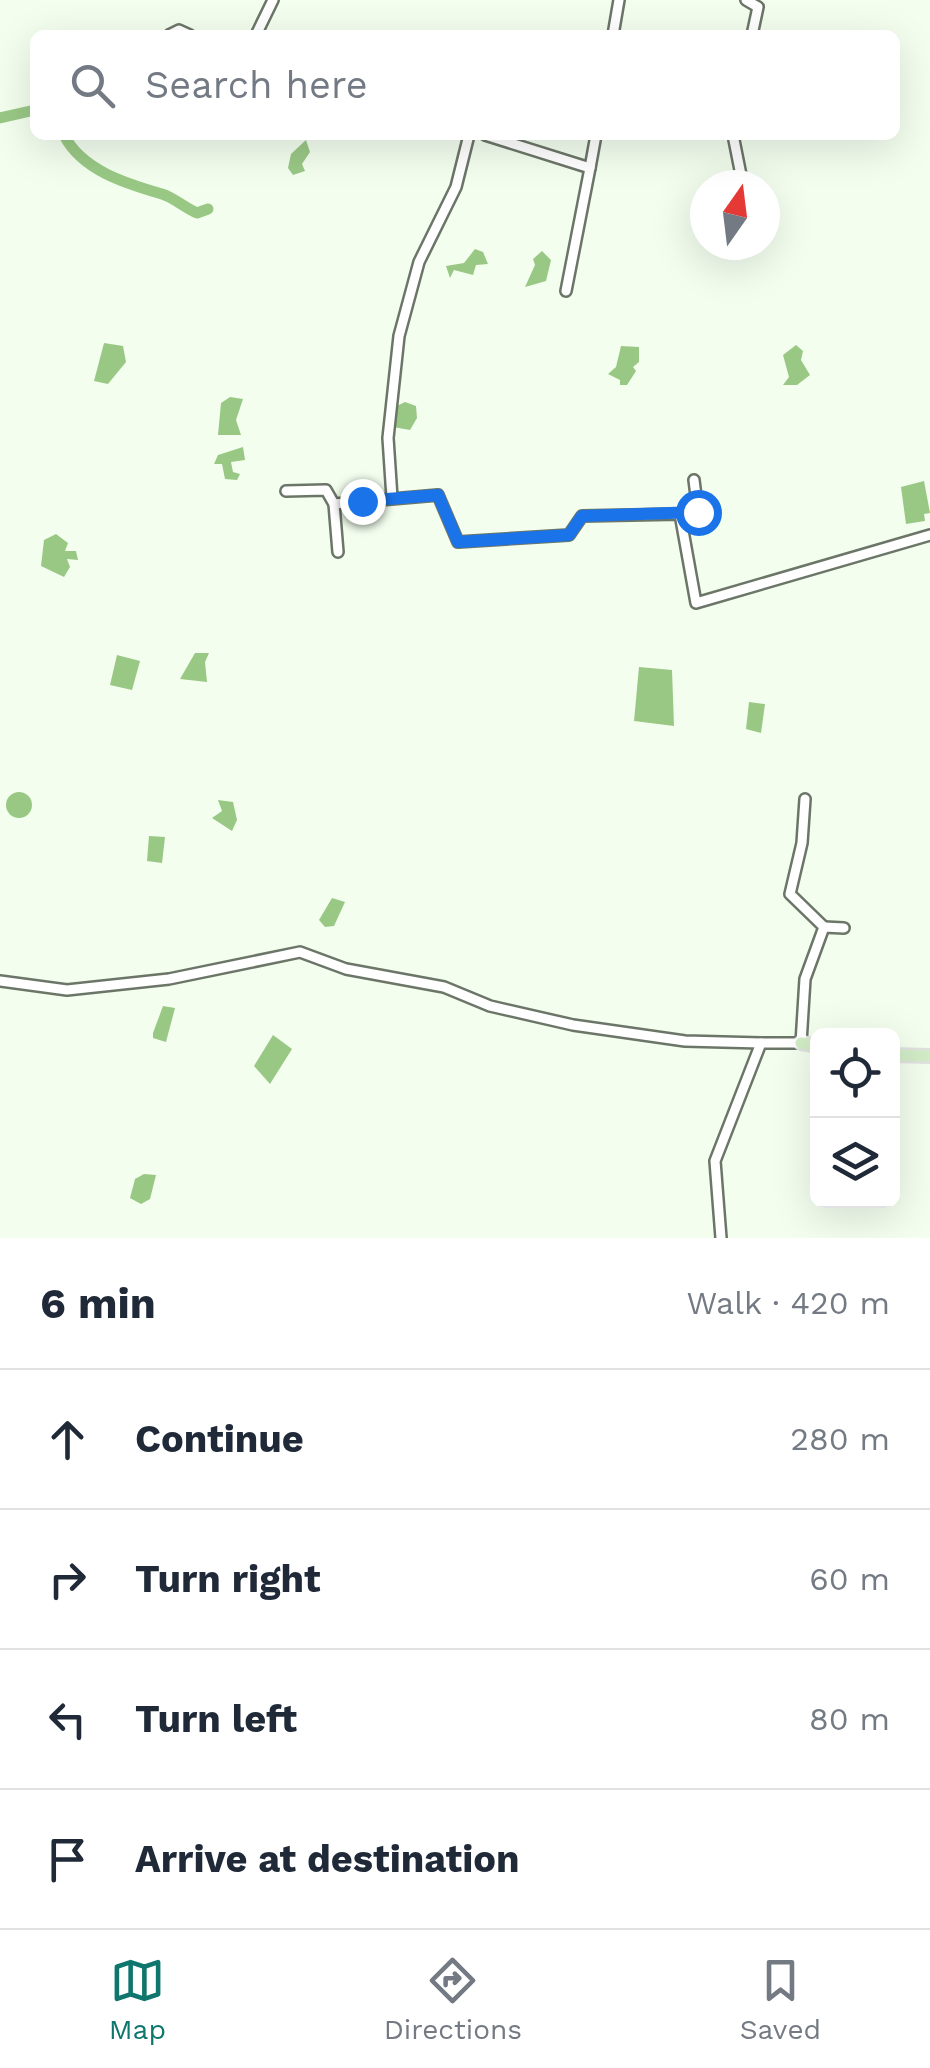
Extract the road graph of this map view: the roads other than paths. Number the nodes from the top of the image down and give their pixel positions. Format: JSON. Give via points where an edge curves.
{"nodes":[{"id":1,"x":272,"y":0,"type":"edge"},
{"id":2,"x":619,"y":0,"type":"edge"},
{"id":3,"x":746,"y":0,"type":"edge"},
{"id":4,"x":258,"y":30,"type":"edge"},
{"id":5,"x":615,"y":30,"type":"edge"},
{"id":6,"x":753,"y":30,"type":"edge"},
{"id":7,"x":469,"y":140,"type":"edge"},
{"id":8,"x":500,"y":140,"type":"edge"},
{"id":9,"x":595,"y":140,"type":"edge"},
{"id":10,"x":734,"y":140,"type":"edge"},
{"id":11,"x":590,"y":168,"type":"junction"},
{"id":12,"x":740,"y":170,"type":"edge"},
{"id":13,"x":566,"y":291,"type":"dead end"},
{"id":14,"x":694,"y":480,"type":"dead end"},
{"id":15,"x":286,"y":491,"type":"dead end"},
{"id":16,"x":392,"y":498,"type":"junction"},
{"id":17,"x":334,"y":504,"type":"junction"},
{"id":18,"x":680,"y":514,"type":"junction"},
{"id":19,"x":930,"y":535,"type":"edge"},
{"id":20,"x":338,"y":552,"type":"dead end"},
{"id":21,"x":805,"y":799,"type":"dead end"},
{"id":22,"x":824,"y":927,"type":"junction"},
{"id":23,"x":844,"y":928,"type":"dead end"},
{"id":24,"x":0,"y":981,"type":"edge"},
{"id":25,"x":761,"y":1043,"type":"junction"},
{"id":26,"x":801,"y":1043,"type":"junction"},
{"id":27,"x":810,"y":1045,"type":"edge"},
{"id":28,"x":900,"y":1055,"type":"edge"},
{"id":29,"x":930,"y":1056,"type":"edge"},
{"id":30,"x":721,"y":1238,"type":"edge"}],
"edges":[{"from":1,"to":4,"type":"street"},
{"from":2,"to":5,"type":"street"},
{"from":3,"to":6,"type":"street","via":[[758,7]]},
{"from":7,"to":16,"type":"street","via":[[456,188],[419,262],[399,336],[388,438]]},
{"from":8,"to":11,"type":"street"},
{"from":9,"to":11,"type":"street"},
{"from":10,"to":12,"type":"street"},
{"from":11,"to":13,"type":"street"},
{"from":14,"to":18,"type":"street","via":[[698,512]]},
{"from":15,"to":17,"type":"street","via":[[325,489]]},
{"from":16,"to":17,"type":"street"},
{"from":16,"to":18,"type":"street","via":[[441,497],[458,542],[569,535],[582,516]]},
{"from":17,"to":20,"type":"street"},
{"from":18,"to":19,"type":"street","via":[[696,603]]},
{"from":21,"to":22,"type":"street","via":[[790,894]]},
{"from":22,"to":23,"type":"street"},
{"from":22,"to":26,"type":"street","via":[[805,979]]},
{"from":24,"to":25,"type":"street","via":[[68,990],[169,979],[300,952],[574,1026]]},
{"from":25,"to":26,"type":"street"},
{"from":25,"to":30,"type":"street","via":[[715,1161]]},
{"from":26,"to":27,"type":"main road"},
{"from":28,"to":29,"type":"main road"}]}
